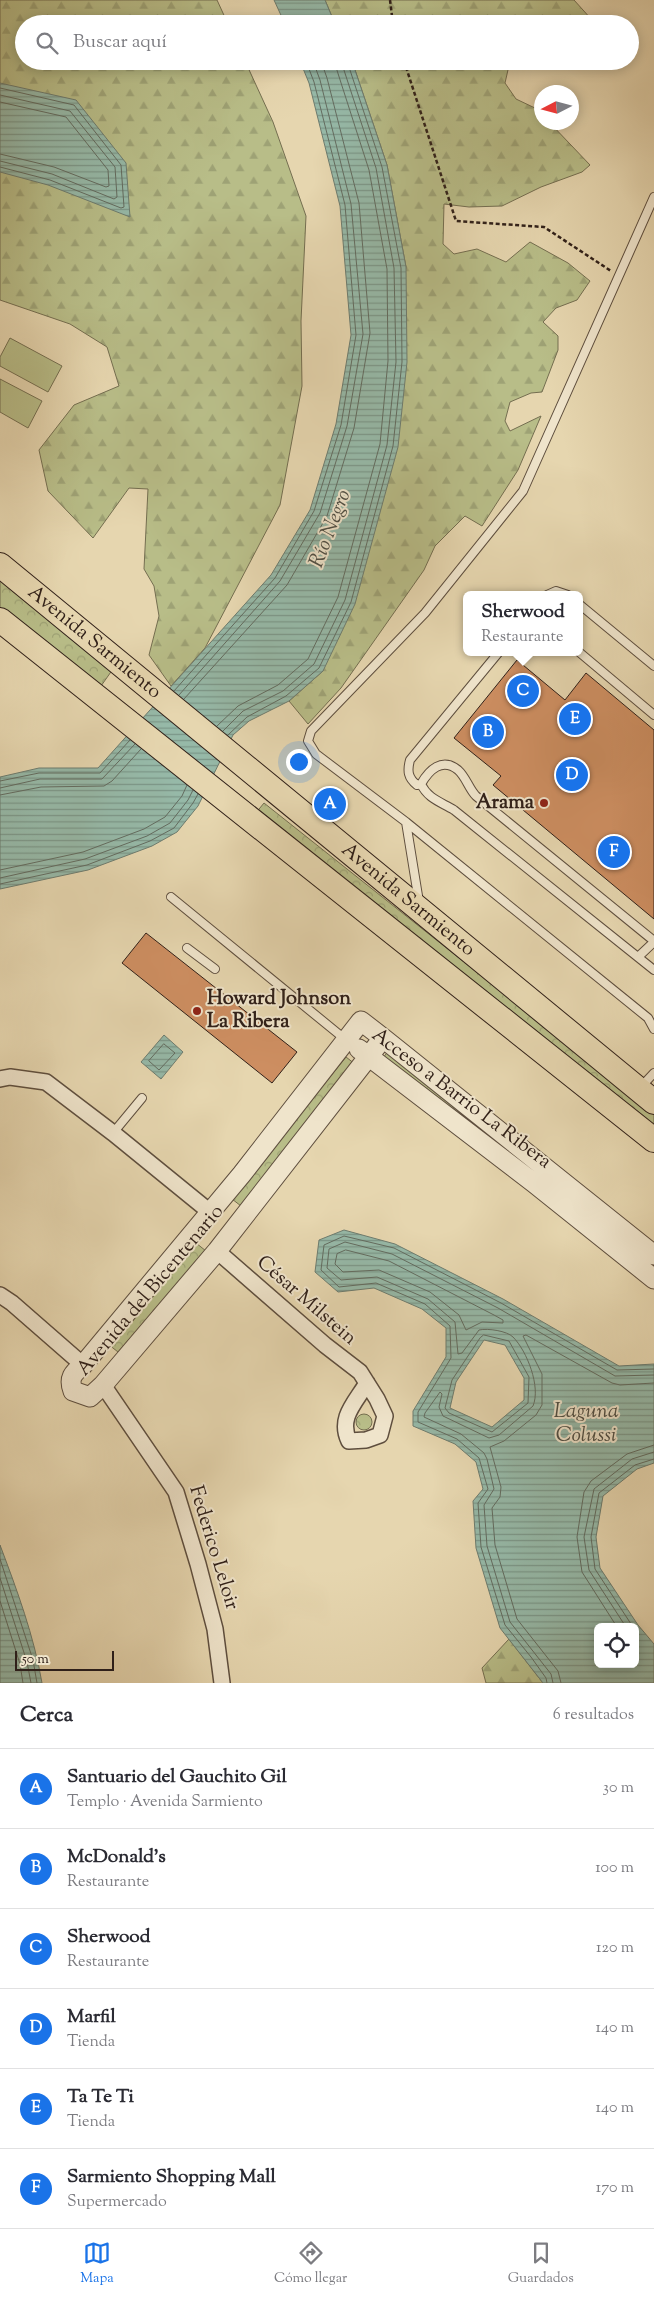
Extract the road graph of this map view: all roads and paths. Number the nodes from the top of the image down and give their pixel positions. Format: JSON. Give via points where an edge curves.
{"nodes":[{"id":1,"x":390,"y":0,"type":"edge"},
{"id":2,"x":392,"y":15,"type":"edge"},
{"id":3,"x":407,"y":70,"type":"edge"},
{"id":4,"x":654,"y":197,"type":"edge"},
{"id":5,"x":619,"y":276,"type":"junction"},
{"id":6,"x":0,"y":564,"type":"edge"},
{"id":7,"x":583,"y":607,"type":"edge"},
{"id":8,"x":0,"y":620,"type":"edge"},
{"id":9,"x":583,"y":655,"type":"edge"},
{"id":10,"x":496,"y":656,"type":"edge"},
{"id":11,"x":654,"y":666,"type":"edge"},
{"id":12,"x":654,"y":715,"type":"edge"},
{"id":13,"x":422,"y":784,"type":"junction"},
{"id":14,"x":406,"y":822,"type":"junction"},
{"id":15,"x":171,"y":897,"type":"dead end"},
{"id":16,"x":420,"y":909,"type":"junction"},
{"id":17,"x":654,"y":942,"type":"edge"},
{"id":18,"x":187,"y":948,"type":"dead end"},
{"id":19,"x":638,"y":957,"type":"junction"},
{"id":20,"x":215,"y":969,"type":"dead end"},
{"id":21,"x":654,"y":970,"type":"edge"},
{"id":22,"x":654,"y":1029,"type":"edge"},
{"id":23,"x":383,"y":1038,"type":"junction"},
{"id":24,"x":347,"y":1041,"type":"junction"},
{"id":25,"x":369,"y":1056,"type":"junction"},
{"id":26,"x":0,"y":1079,"type":"edge"},
{"id":27,"x":648,"y":1090,"type":"edge"},
{"id":28,"x":142,"y":1098,"type":"dead end"},
{"id":29,"x":113,"y":1133,"type":"junction"},
{"id":30,"x":654,"y":1140,"type":"edge"},
{"id":31,"x":544,"y":1166,"type":"junction"},
{"id":32,"x":534,"y":1183,"type":"junction"},
{"id":33,"x":214,"y":1207,"type":"junction"},
{"id":34,"x":242,"y":1219,"type":"junction"},
{"id":35,"x":196,"y":1230,"type":"junction"},
{"id":36,"x":217,"y":1251,"type":"junction"},
{"id":37,"x":654,"y":1255,"type":"edge"},
{"id":38,"x":654,"y":1279,"type":"edge"},
{"id":39,"x":0,"y":1295,"type":"edge"},
{"id":40,"x":83,"y":1364,"type":"junction"},
{"id":41,"x":367,"y":1383,"type":"dead end"},
{"id":42,"x":103,"y":1385,"type":"junction"},
{"id":43,"x":222,"y":1683,"type":"edge"}],
"edges":[{"from":1,"to":2,"type":"path"},
{"from":3,"to":5,"type":"path","via":[[456,221],[544,227]]},
{"from":4,"to":5,"type":"lane"},
{"from":5,"to":14,"type":"lane","via":[[523,491],[425,613],[312,731],[308,741],[316,754]]},
{"from":6,"to":16,"type":"main road","name":"Avenida Sarmiento"},
{"from":7,"to":11,"type":"lane"},
{"from":8,"to":30,"type":"main road","name":"Avenida Sarmiento"},
{"from":9,"to":12,"type":"lane"},
{"from":10,"to":13,"type":"lane","via":[[410,760],[410,780],[417,785]]},
{"from":13,"to":17,"type":"lane","via":[[437,765],[448,765],[458,770],[476,796]]},
{"from":13,"to":19,"type":"lane","via":[[433,799],[454,810]]},
{"from":14,"to":16,"type":"lane"},
{"from":14,"to":22,"type":"lane","via":[[648,1018]]},
{"from":15,"to":24,"type":"lane","name":"Acceso a Barrio La Ribera"},
{"from":16,"to":27,"type":"main road","name":"Avenida Sarmiento"},
{"from":17,"to":19,"type":"lane"},
{"from":18,"to":20,"type":"lane"},
{"from":19,"to":21,"type":"lane"},
{"from":23,"to":24,"type":"street","name":"Avenida del Bicentenario","via":[[361,1021]]},
{"from":23,"to":25,"type":"street","name":"Avenida del Bicentenario"},
{"from":23,"to":31,"type":"street"},
{"from":24,"to":25,"type":"street","name":"Acceso a Barrio La Ribera"},
{"from":24,"to":33,"type":"street","name":"Avenida del Bicentenario"},
{"from":25,"to":32,"type":"street","name":"Acceso a Barrio La Ribera"},
{"from":25,"to":34,"type":"street","name":"Avenida del Bicentenario"},
{"from":26,"to":29,"type":"street","via":[[10,1077],[46,1082]]},
{"from":28,"to":29,"type":"lane"},
{"from":29,"to":33,"type":"street"},
{"from":31,"to":32,"type":"street"},
{"from":31,"to":37,"type":"street"},
{"from":32,"to":38,"type":"street","name":"Acceso a Barrio La Ribera"},
{"from":33,"to":34,"type":"street"},
{"from":33,"to":35,"type":"street","name":"Avenida del Bicentenario"},
{"from":34,"to":36,"type":"street","name":"Avenida del Bicentenario"},
{"from":35,"to":36,"type":"street"},
{"from":35,"to":40,"type":"street","name":"Avenida del Bicentenario"},
{"from":36,"to":41,"type":"street","name":"César Milstein","via":[[360,1372]]},
{"from":36,"to":42,"type":"street","name":"Avenida del Bicentenario"},
{"from":39,"to":40,"type":"street"},
{"from":40,"to":42,"type":"street","name":"Federico Leloir"},
{"from":40,"to":42,"type":"street","name":"Avenida del Bicentenario","via":[[72,1374],[70,1384],[73,1392],[90,1397]]},
{"from":42,"to":43,"type":"street","name":"Federico Leloir","via":[[176,1492],[215,1629]]}]}
